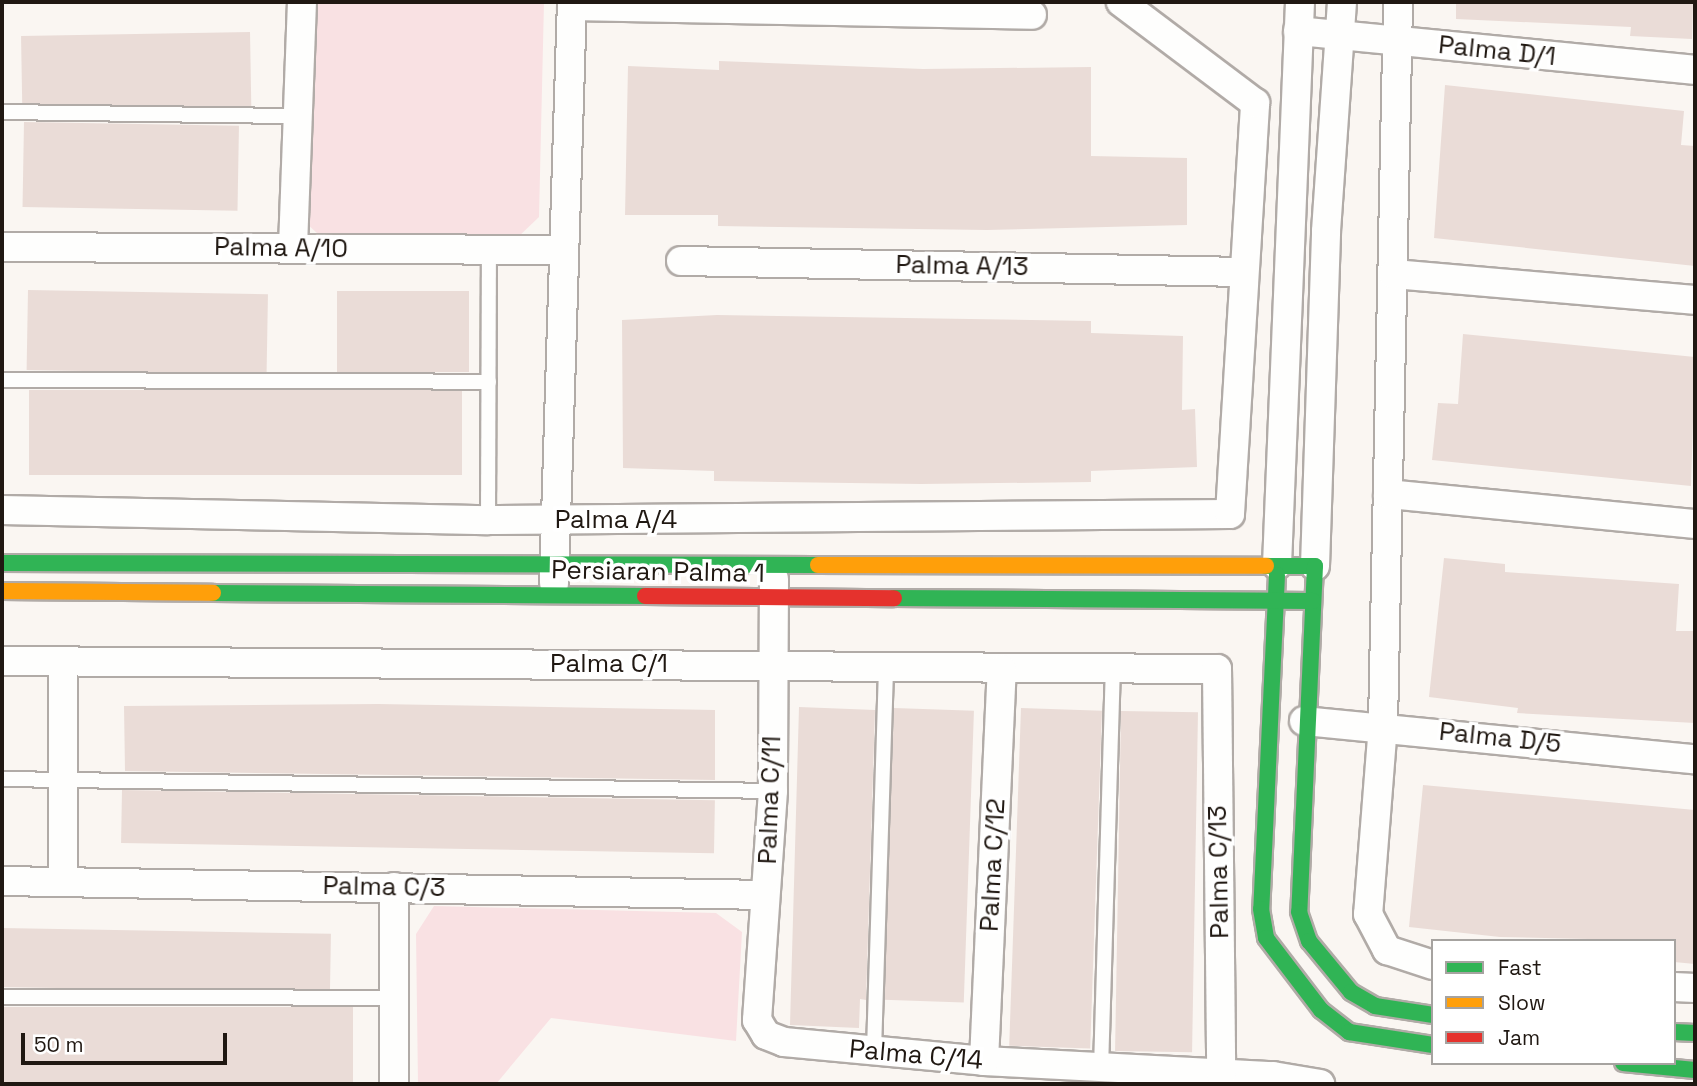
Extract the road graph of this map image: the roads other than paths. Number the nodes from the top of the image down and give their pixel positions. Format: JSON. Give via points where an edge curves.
{"nodes":[{"id":1,"x":302,"y":2,"type":"edge"},
{"id":2,"x":1121,"y":2,"type":"edge"},
{"id":3,"x":1300,"y":2,"type":"edge"},
{"id":4,"x":1342,"y":2,"type":"edge"},
{"id":5,"x":1398,"y":2,"type":"edge"},
{"id":6,"x":572,"y":4,"type":"edge"},
{"id":7,"x":1032,"y":15,"type":"dead end"},
{"id":8,"x":1298,"y":31,"type":"junction"},
{"id":9,"x":1341,"y":34,"type":"junction"},
{"id":10,"x":1399,"y":39,"type":"junction"},
{"id":11,"x":1695,"y":70,"type":"edge"},
{"id":12,"x":2,"y":112,"type":"edge"},
{"id":13,"x":299,"y":116,"type":"junction"},
{"id":14,"x":2,"y":247,"type":"edge"},
{"id":15,"x":293,"y":247,"type":"junction"},
{"id":16,"x":560,"y":250,"type":"junction"},
{"id":17,"x":489,"y":253,"type":"junction"},
{"id":18,"x":681,"y":261,"type":"dead end"},
{"id":19,"x":1243,"y":272,"type":"junction"},
{"id":20,"x":1393,"y":274,"type":"junction"},
{"id":21,"x":1695,"y":300,"type":"edge"},
{"id":22,"x":2,"y":380,"type":"edge"},
{"id":23,"x":489,"y":382,"type":"junction"},
{"id":24,"x":1388,"y":494,"type":"junction"},
{"id":25,"x":2,"y":510,"type":"edge"},
{"id":26,"x":488,"y":520,"type":"junction"},
{"id":27,"x":556,"y":520,"type":"junction"},
{"id":28,"x":1695,"y":524,"type":"edge"},
{"id":29,"x":557,"y":561,"type":"junction"},
{"id":30,"x":774,"y":562,"type":"junction"},
{"id":31,"x":2,"y":563,"type":"edge"},
{"id":32,"x":1277,"y":565,"type":"junction"},
{"id":33,"x":1315,"y":566,"type":"junction"},
{"id":34,"x":2,"y":591,"type":"edge"},
{"id":35,"x":552,"y":594,"type":"junction"},
{"id":36,"x":773,"y":598,"type":"junction"},
{"id":37,"x":1277,"y":600,"type":"junction"},
{"id":38,"x":1313,"y":601,"type":"junction"},
{"id":39,"x":2,"y":661,"type":"edge"},
{"id":40,"x":64,"y":661,"type":"junction"},
{"id":41,"x":886,"y":665,"type":"junction"},
{"id":42,"x":773,"y":666,"type":"junction"},
{"id":43,"x":1002,"y":669,"type":"junction"},
{"id":44,"x":1113,"y":669,"type":"junction"},
{"id":45,"x":1217,"y":669,"type":"joint"},
{"id":46,"x":1304,"y":721,"type":"junction"},
{"id":47,"x":1383,"y":725,"type":"junction"},
{"id":48,"x":1695,"y":759,"type":"edge"},
{"id":49,"x":2,"y":779,"type":"edge"},
{"id":50,"x":62,"y":780,"type":"junction"},
{"id":51,"x":772,"y":791,"type":"junction"},
{"id":52,"x":2,"y":881,"type":"edge"},
{"id":53,"x":63,"y":881,"type":"junction"},
{"id":54,"x":394,"y":887,"type":"junction"},
{"id":55,"x":765,"y":895,"type":"junction"},
{"id":56,"x":1431,"y":964,"type":"edge"},
{"id":57,"x":1676,"y":987,"type":"edge"},
{"id":58,"x":1695,"y":988,"type":"edge"},
{"id":59,"x":2,"y":996,"type":"edge"},
{"id":60,"x":393,"y":998,"type":"junction"},
{"id":61,"x":1431,"y":1015,"type":"edge"},
{"id":62,"x":1676,"y":1032,"type":"edge"},
{"id":63,"x":1695,"y":1033,"type":"edge"},
{"id":64,"x":766,"y":1035,"type":"joint"},
{"id":65,"x":1431,"y":1045,"type":"edge"},
{"id":66,"x":874,"y":1051,"type":"junction"},
{"id":67,"x":985,"y":1061,"type":"junction"},
{"id":68,"x":1644,"y":1065,"type":"edge"},
{"id":69,"x":1101,"y":1069,"type":"junction"},
{"id":70,"x":1695,"y":1070,"type":"edge"},
{"id":71,"x":1221,"y":1074,"type":"junction"},
{"id":72,"x":394,"y":1084,"type":"edge"},
{"id":73,"x":1308,"y":1084,"type":"edge"}],
"edges":[{"from":1,"to":13,"type":"street"},
{"from":2,"to":19,"type":"street","via":[[1255,103]]},
{"from":3,"to":8,"type":"street"},
{"from":4,"to":9,"type":"street"},
{"from":5,"to":10,"type":"street"},
{"from":6,"to":7,"type":"street"},
{"from":6,"to":16,"type":"street"},
{"from":8,"to":9,"type":"street","name":"Palma D/1"},
{"from":8,"to":32,"type":"street"},
{"from":9,"to":10,"type":"street","name":"Palma D/1"},
{"from":9,"to":33,"type":"street","via":[[1326,231]]},
{"from":10,"to":11,"type":"street","name":"Palma D/1"},
{"from":10,"to":20,"type":"street"},
{"from":12,"to":13,"type":"lane"},
{"from":13,"to":15,"type":"street"},
{"from":14,"to":15,"type":"street","name":"Palma A/10"},
{"from":15,"to":17,"type":"street","name":"Palma A/10"},
{"from":16,"to":17,"type":"street","name":"Palma A/10"},
{"from":16,"to":27,"type":"street"},
{"from":17,"to":23,"type":"lane"},
{"from":18,"to":19,"type":"street","name":"Palma A/13"},
{"from":19,"to":27,"type":"street","name":"Palma A/4","via":[[1230,514]]},
{"from":20,"to":21,"type":"street"},
{"from":20,"to":24,"type":"street"},
{"from":22,"to":23,"type":"lane"},
{"from":23,"to":26,"type":"lane"},
{"from":24,"to":28,"type":"street"},
{"from":24,"to":47,"type":"street"},
{"from":25,"to":26,"type":"street","name":"Palma A/4"},
{"from":26,"to":27,"type":"street","name":"Palma A/4"},
{"from":27,"to":29,"type":"street"},
{"from":29,"to":30,"type":"street"},
{"from":29,"to":31,"type":"street"},
{"from":29,"to":35,"type":"street"},
{"from":30,"to":32,"type":"street"},
{"from":30,"to":36,"type":"street","name":"Palma C/11"},
{"from":32,"to":33,"type":"street"},
{"from":32,"to":37,"type":"street"},
{"from":33,"to":38,"type":"street"},
{"from":34,"to":35,"type":"street","name":"Persiaran Palma 1"},
{"from":35,"to":36,"type":"street","name":"Persiaran Palma 1"},
{"from":36,"to":37,"type":"street","name":"Persiaran Palma 1"},
{"from":36,"to":42,"type":"street","name":"Palma C/11"},
{"from":37,"to":38,"type":"street","name":"Persiaran Palma 1"},
{"from":37,"to":65,"type":"street","via":[[1261,909],[1266,938],[1321,1010],[1349,1032]]},
{"from":38,"to":46,"type":"street"},
{"from":39,"to":40,"type":"street","name":"Palma C/1"},
{"from":40,"to":42,"type":"street","name":"Palma C/1"},
{"from":40,"to":50,"type":"street"},
{"from":41,"to":42,"type":"street","name":"Palma C/1"},
{"from":41,"to":43,"type":"street","name":"Palma C/1"},
{"from":41,"to":66,"type":"lane"},
{"from":42,"to":51,"type":"street","name":"Palma C/11"},
{"from":43,"to":44,"type":"street","name":"Palma C/1"},
{"from":43,"to":67,"type":"street","name":"Palma C/12"},
{"from":44,"to":45,"type":"street","name":"Palma C/1"},
{"from":44,"to":69,"type":"lane"},
{"from":45,"to":71,"type":"street","name":"Palma C/13"},
{"from":46,"to":47,"type":"street","name":"Palma D/5"},
{"from":46,"to":61,"type":"street","via":[[1299,912],[1308,941],[1351,992],[1375,1006]]},
{"from":47,"to":48,"type":"street","name":"Palma D/5"},
{"from":47,"to":56,"type":"street","via":[[1368,914],[1387,950]]},
{"from":49,"to":50,"type":"lane"},
{"from":50,"to":51,"type":"lane"},
{"from":50,"to":53,"type":"street"},
{"from":51,"to":55,"type":"street","name":"Palma C/11"},
{"from":52,"to":53,"type":"street","name":"Palma C/3"},
{"from":53,"to":54,"type":"street","name":"Palma C/3"},
{"from":54,"to":55,"type":"street","name":"Palma C/3"},
{"from":54,"to":60,"type":"street"},
{"from":55,"to":64,"type":"street","name":"Palma C/11","via":[[757,1020]]},
{"from":57,"to":58,"type":"street"},
{"from":59,"to":60,"type":"lane"},
{"from":60,"to":72,"type":"street"},
{"from":62,"to":63,"type":"street"},
{"from":64,"to":66,"type":"street","name":"Palma C/14","via":[[783,1042]]},
{"from":66,"to":67,"type":"street","name":"Palma C/14"},
{"from":67,"to":69,"type":"street","name":"Palma C/14"},
{"from":68,"to":70,"type":"street"},
{"from":69,"to":71,"type":"street","name":"Palma C/14"},
{"from":71,"to":73,"type":"street","name":"Palma C/14"}]}
